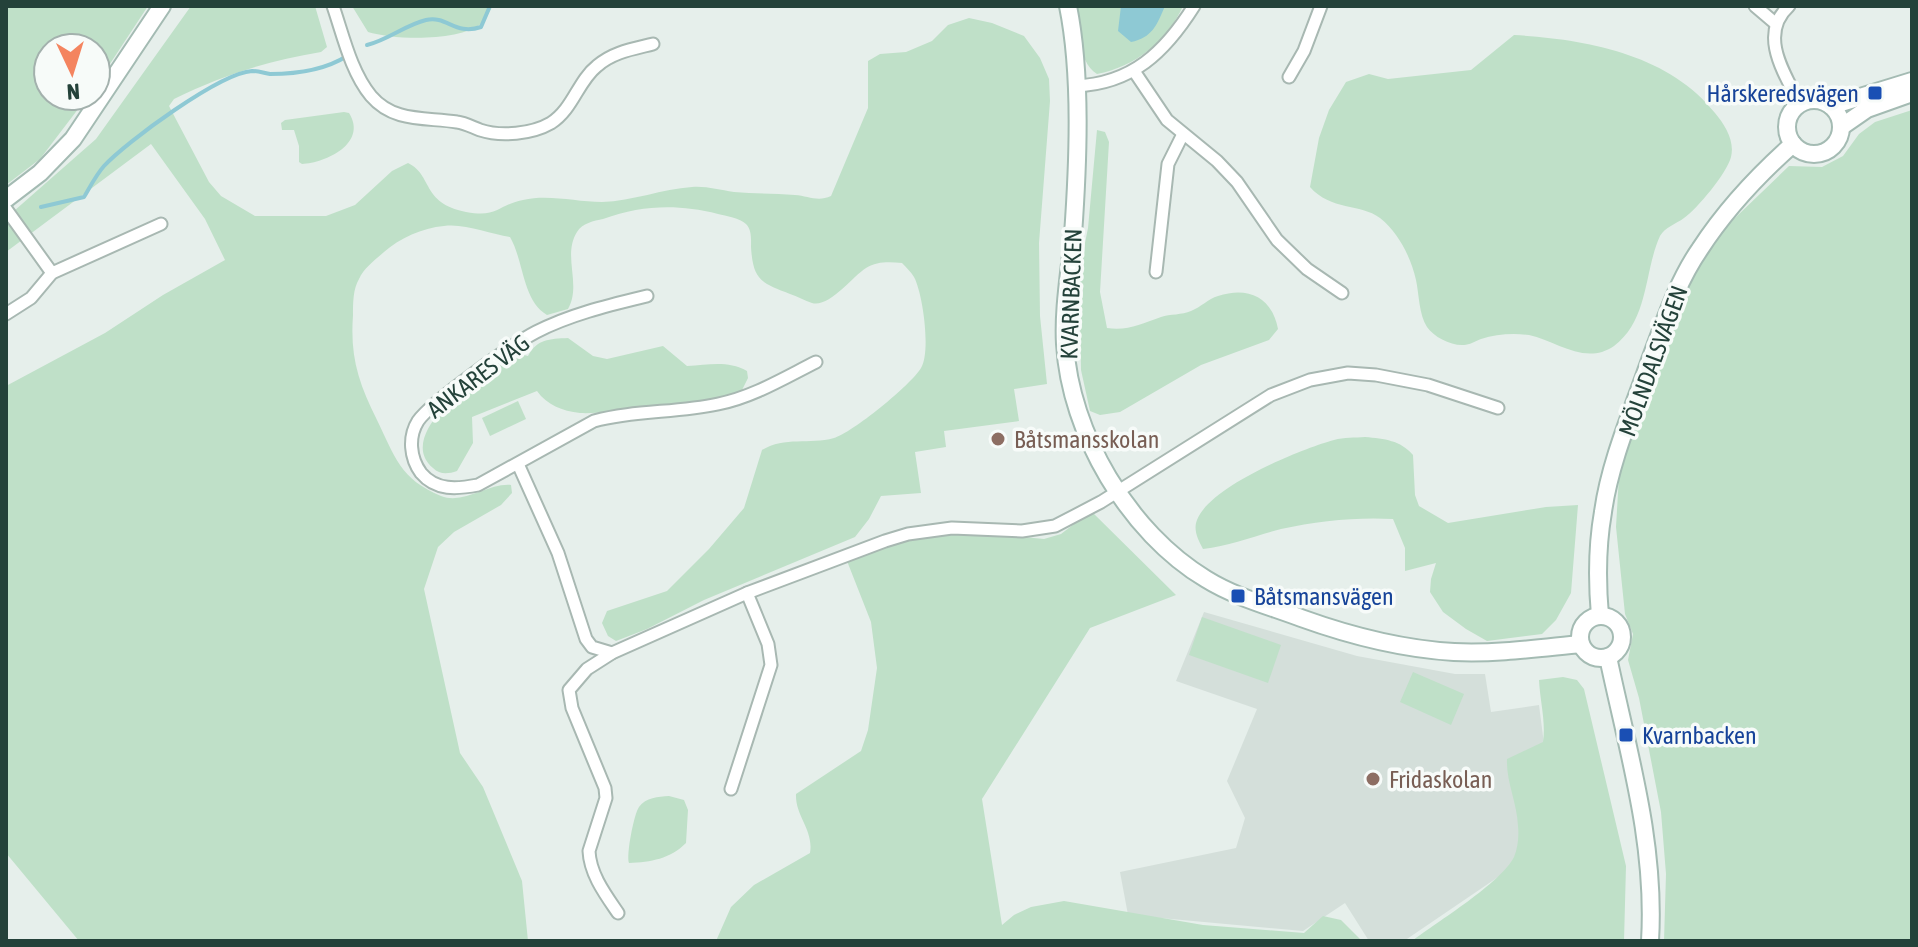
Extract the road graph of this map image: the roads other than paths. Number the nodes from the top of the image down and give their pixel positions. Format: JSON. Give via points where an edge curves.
{"nodes":[{"id":1,"x":162,"y":6,"type":"edge"},
{"id":2,"x":333,"y":6,"type":"edge"},
{"id":3,"x":1068,"y":6,"type":"edge"},
{"id":4,"x":1194,"y":6,"type":"edge"},
{"id":5,"x":1321,"y":6,"type":"edge"},
{"id":6,"x":1755,"y":6,"type":"edge"},
{"id":7,"x":1789,"y":6,"type":"edge"},
{"id":8,"x":1775,"y":23,"type":"junction"},
{"id":9,"x":653,"y":44,"type":"dead end"},
{"id":10,"x":1134,"y":71,"type":"junction"},
{"id":11,"x":1289,"y":77,"type":"dead end"},
{"id":12,"x":1912,"y":81,"type":"edge"},
{"id":13,"x":1075,"y":86,"type":"junction"},
{"id":14,"x":1912,"y":93,"type":"edge"},
{"id":15,"x":1800,"y":104,"type":"junction"},
{"id":16,"x":1831,"y":106,"type":"junction"},
{"id":17,"x":1841,"y":127,"type":"junction"},
{"id":18,"x":1183,"y":134,"type":"junction"},
{"id":19,"x":1793,"y":144,"type":"junction"},
{"id":20,"x":6,"y":199,"type":"edge"},
{"id":21,"x":6,"y":209,"type":"edge"},
{"id":22,"x":161,"y":224,"type":"dead end"},
{"id":23,"x":1156,"y":272,"type":"dead end"},
{"id":24,"x":52,"y":273,"type":"junction"},
{"id":25,"x":1342,"y":293,"type":"dead end"},
{"id":26,"x":647,"y":296,"type":"dead end"},
{"id":27,"x":6,"y":314,"type":"edge"},
{"id":28,"x":816,"y":362,"type":"dead end"},
{"id":29,"x":1498,"y":408,"type":"dead end"},
{"id":30,"x":518,"y":464,"type":"junction"},
{"id":31,"x":1117,"y":491,"type":"junction"},
{"id":32,"x":747,"y":593,"type":"junction"},
{"id":33,"x":1600,"y":616,"type":"junction"},
{"id":34,"x":1581,"y":644,"type":"junction"},
{"id":35,"x":612,"y":653,"type":"junction"},
{"id":36,"x":1608,"y":657,"type":"junction"},
{"id":37,"x":731,"y":789,"type":"dead end"},
{"id":38,"x":618,"y":913,"type":"dead end"},
{"id":39,"x":1650,"y":941,"type":"edge"}],
"edges":[{"from":1,"to":20,"type":"street","via":[[73,139]]},
{"from":2,"to":9,"type":"street","via":[[363,82],[378,101],[417,120],[460,122],[492,132],[547,125],[567,108],[596,66],[616,53]]},
{"from":3,"to":13,"type":"street","name":"KVARNBACKEN"},
{"from":4,"to":10,"type":"street","via":[[1179,30]]},
{"from":5,"to":11,"type":"street"},
{"from":6,"to":8,"type":"street"},
{"from":7,"to":8,"type":"street"},
{"from":8,"to":15,"type":"street","via":[[1773,43]]},
{"from":10,"to":13,"type":"street","via":[[1103,84]]},
{"from":10,"to":18,"type":"street","via":[[1167,120]]},
{"from":12,"to":16,"type":"street"},
{"from":13,"to":31,"type":"street","name":"KVARNBACKEN","via":[[1076,177],[1065,343],[1078,415]]},
{"from":14,"to":17,"type":"street","via":[[1867,109]]},
{"from":15,"to":16,"type":"street","via":[[1816,100]]},
{"from":15,"to":19,"type":"street","via":[[1787,122]]},
{"from":16,"to":17,"type":"street"},
{"from":17,"to":19,"type":"street","via":[[1834,145],[1823,152],[1810,153]]},
{"from":18,"to":23,"type":"street","via":[[1168,164]]},
{"from":18,"to":25,"type":"street","via":[[1237,182],[1277,240]]},
{"from":19,"to":33,"type":"street","name":"MÖLNDALSVÄGEN","via":[[1727,210],[1687,269],[1666,319],[1603,509]]},
{"from":21,"to":24,"type":"street"},
{"from":22,"to":24,"type":"street"},
{"from":24,"to":27,"type":"street","via":[[31,298]]},
{"from":26,"to":30,"type":"street","name":"ANKARES VÄG","via":[[536,332],[434,406],[412,434],[416,465],[443,487],[478,485]]},
{"from":28,"to":30,"type":"street","name":"ANKARES VÄG","via":[[720,404],[594,421]]},
{"from":29,"to":31,"type":"street","via":[[1401,379],[1331,375],[1271,395]]},
{"from":30,"to":35,"type":"street","via":[[558,553],[586,639],[592,647]]},
{"from":31,"to":32,"type":"street","via":[[1043,529],[952,528],[908,534]]},
{"from":31,"to":34,"type":"street","name":"KVARNBACKEN","via":[[1161,544],[1206,579],[1313,622],[1396,646],[1454,652]]},
{"from":32,"to":35,"type":"street"},
{"from":32,"to":37,"type":"street","via":[[771,665]]},
{"from":33,"to":34,"type":"street","via":[[1584,625]]},
{"from":33,"to":36,"type":"street","via":[[1615,621],[1622,635],[1618,650]]},
{"from":34,"to":36,"type":"street","via":[[1589,655]]},
{"from":35,"to":38,"type":"street","via":[[587,669],[569,690],[605,788],[589,859]]},
{"from":36,"to":39,"type":"street","via":[[1650,861]]}]}
